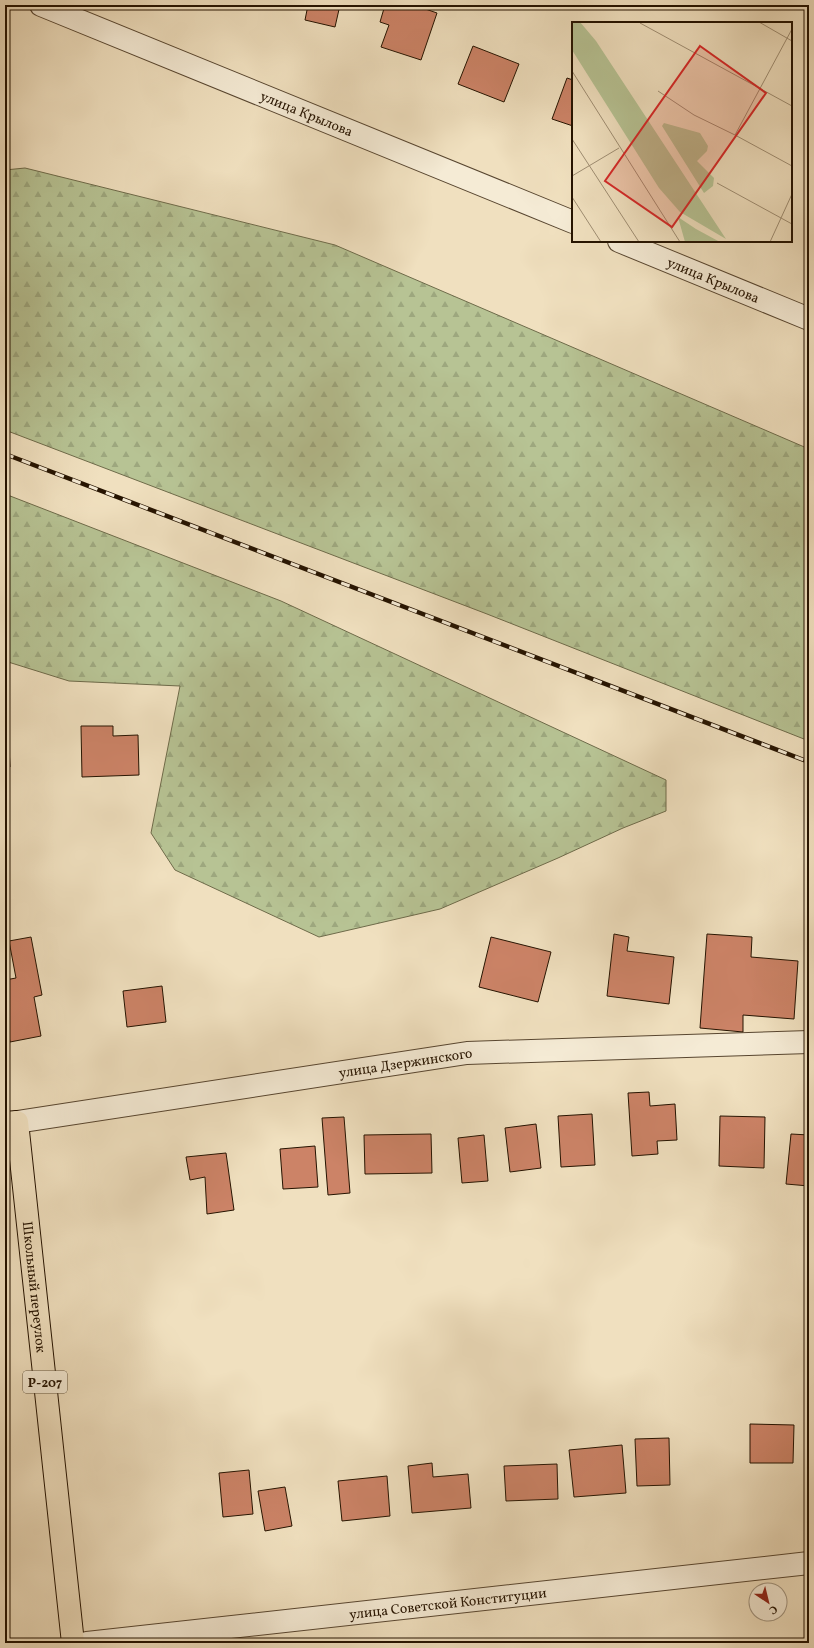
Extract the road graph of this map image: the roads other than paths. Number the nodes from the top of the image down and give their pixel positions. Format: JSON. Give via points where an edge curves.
{"nodes":[{"id":1,"x":41,"y":5,"type":"edge"},
{"id":2,"x":572,"y":222,"type":"edge"},
{"id":3,"x":621,"y":242,"type":"edge"},
{"id":4,"x":809,"y":319,"type":"edge"},
{"id":5,"x":809,"y":1042,"type":"edge"},
{"id":6,"x":11,"y":1122,"type":"edge"},
{"id":7,"x":809,"y":1563,"type":"edge"},
{"id":8,"x":73,"y":1643,"type":"edge"},
{"id":9,"x":87,"y":1643,"type":"edge"}],
"edges":[{"from":1,"to":2,"type":"street","name":"улица Крылова"},
{"from":3,"to":4,"type":"street","name":"улица Крылова"},
{"from":5,"to":6,"type":"street","name":"улица Дзержинского","via":[[467,1053]]},
{"from":6,"to":8,"type":"main road","name":"Школьный переулок","number":"Р-207"},
{"from":7,"to":9,"type":"street","name":"улица Советской Конституции"}]}
